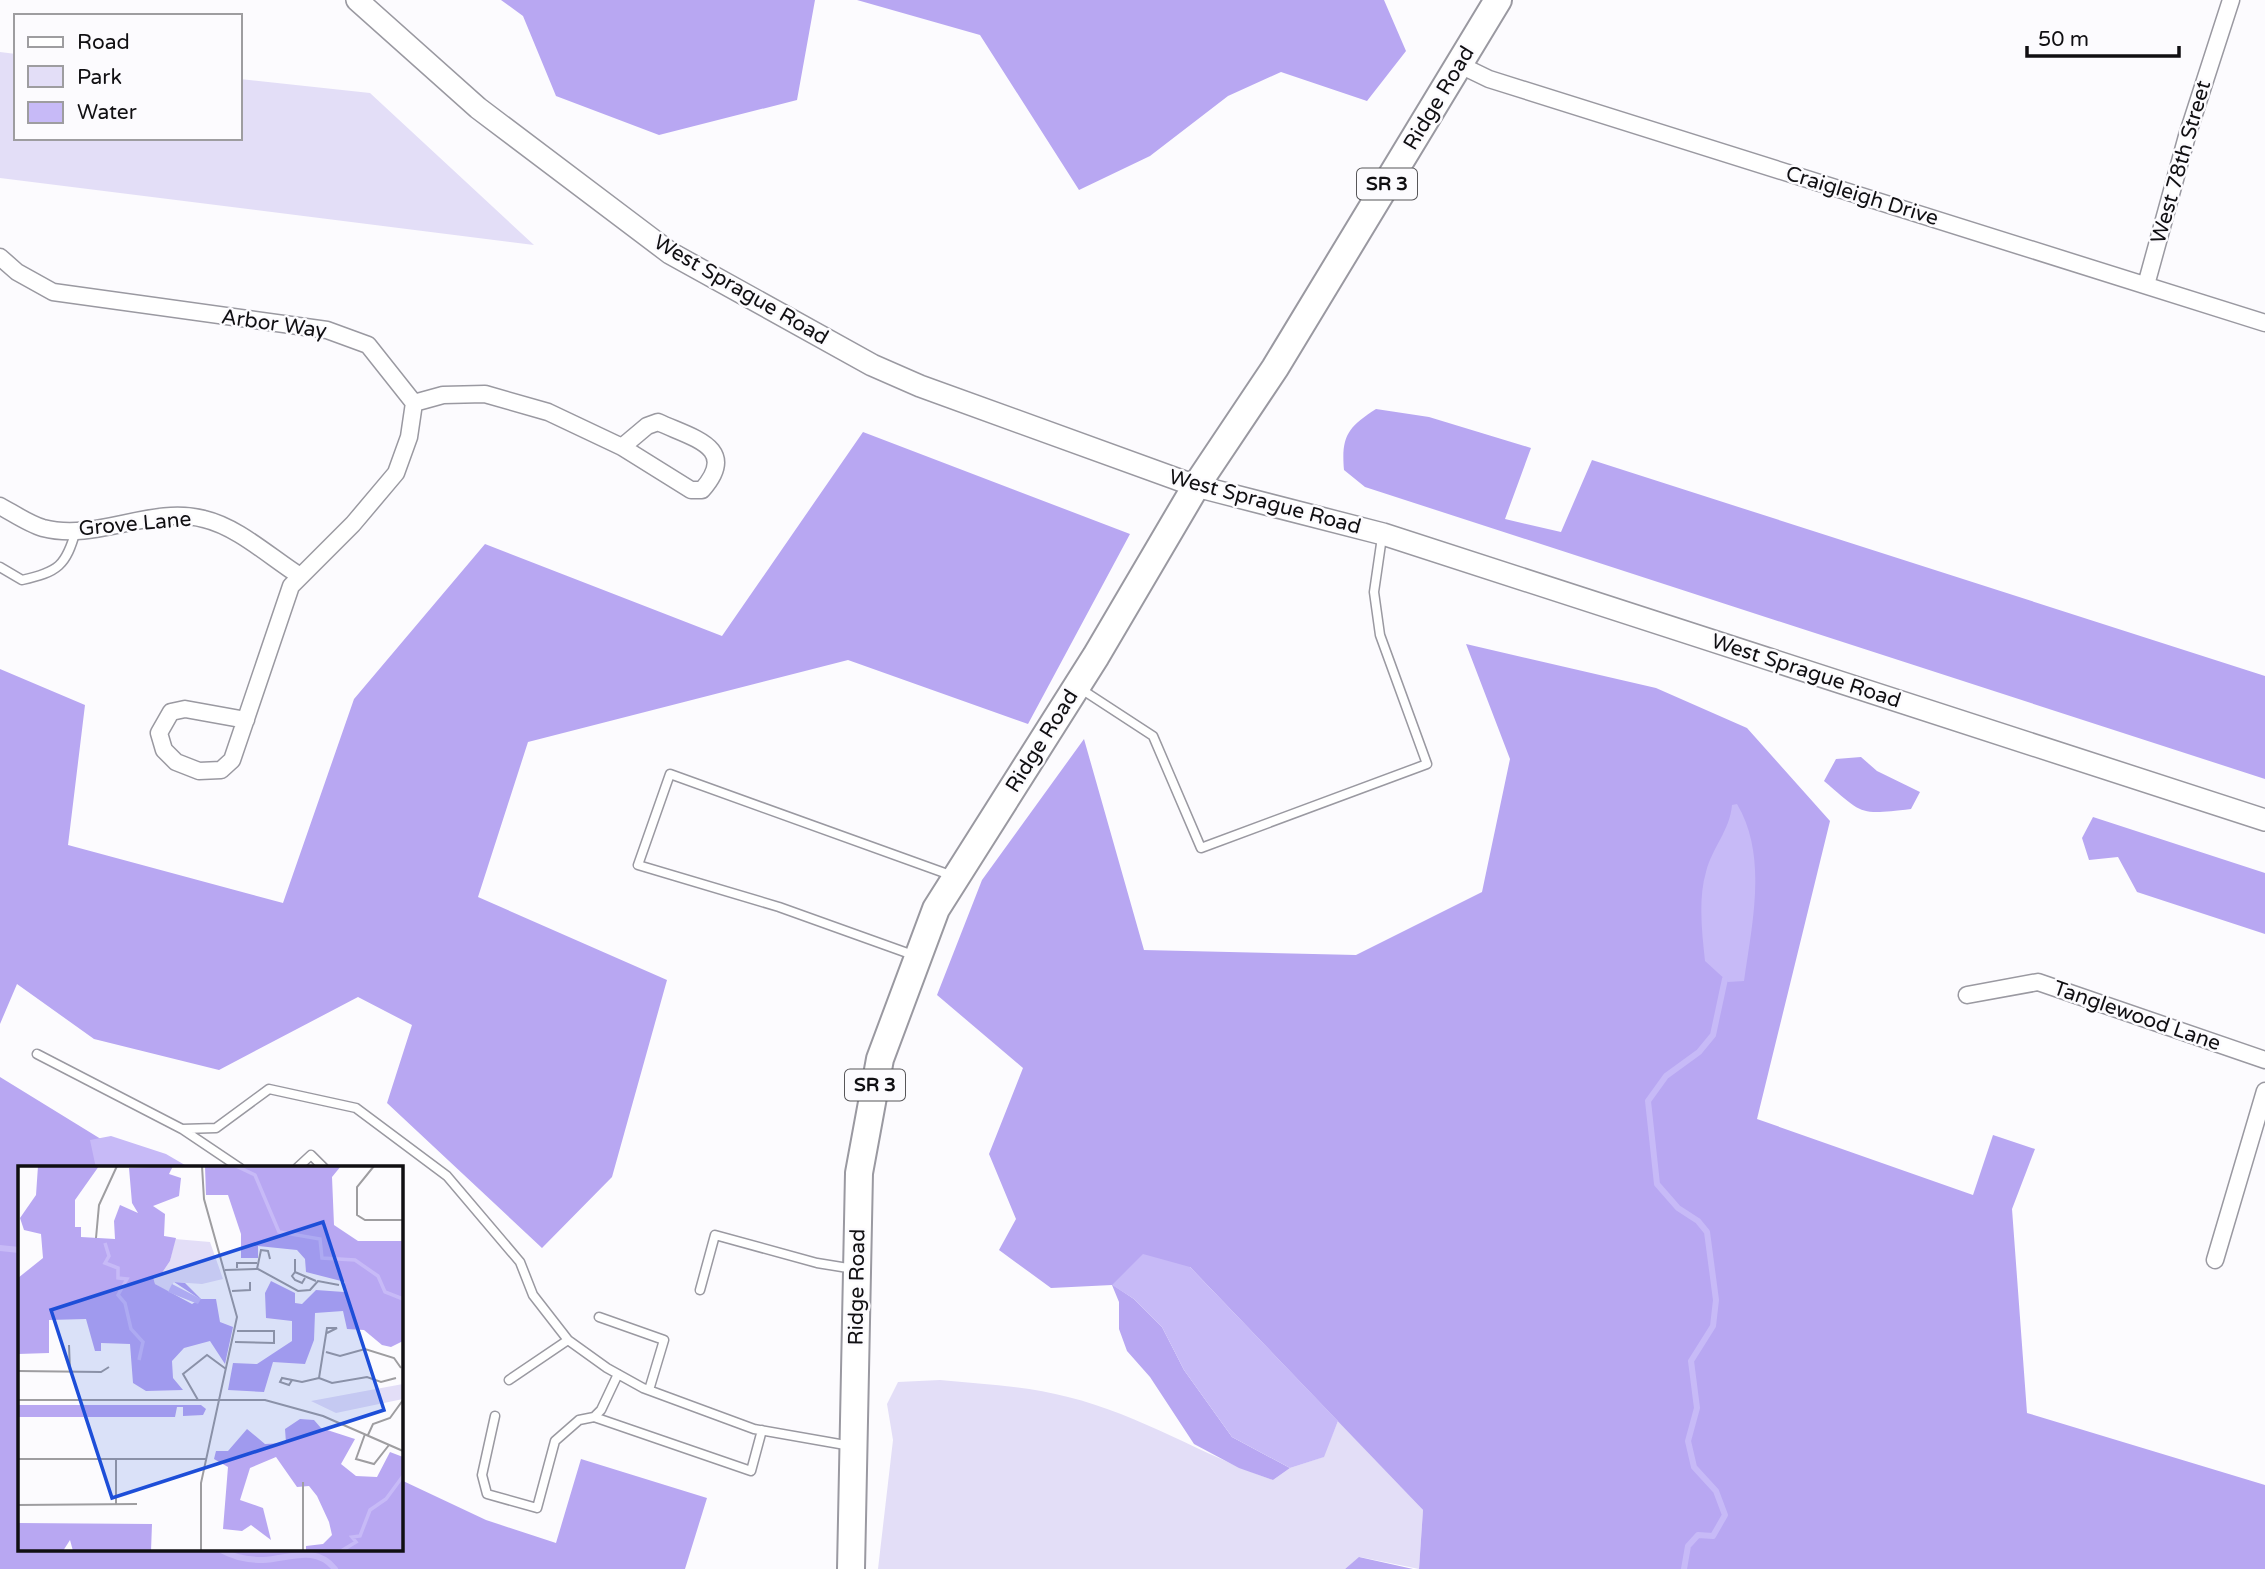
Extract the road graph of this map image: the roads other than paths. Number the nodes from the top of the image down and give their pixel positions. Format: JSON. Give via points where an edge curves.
{"nodes":[{"id":1,"x":357,"y":0,"type":"edge"},
{"id":2,"x":1498,"y":0,"type":"edge"},
{"id":3,"x":2231,"y":0,"type":"edge"},
{"id":4,"x":1460,"y":65,"type":"junction"},
{"id":5,"x":0,"y":257,"type":"edge"},
{"id":6,"x":2146,"y":285,"type":"junction"},
{"id":7,"x":2265,"y":323,"type":"edge"},
{"id":8,"x":414,"y":403,"type":"junction"},
{"id":9,"x":622,"y":447,"type":"junction"},
{"id":10,"x":1196,"y":486,"type":"junction"},
{"id":11,"x":0,"y":506,"type":"edge"},
{"id":12,"x":76,"y":530,"type":"junction"},
{"id":13,"x":1382,"y":534,"type":"junction"},
{"id":14,"x":0,"y":566,"type":"edge"},
{"id":15,"x":300,"y":576,"type":"junction"},
{"id":16,"x":1077,"y":686,"type":"junction"},
{"id":17,"x":246,"y":720,"type":"junction"},
{"id":18,"x":2265,"y":820,"type":"edge"},
{"id":19,"x":956,"y":877,"type":"junction"},
{"id":20,"x":918,"y":957,"type":"junction"},
{"id":21,"x":1967,"y":995,"type":"dead end"},
{"id":22,"x":37,"y":1054,"type":"dead end"},
{"id":23,"x":2265,"y":1060,"type":"edge"},
{"id":24,"x":2265,"y":1091,"type":"edge"},
{"id":25,"x":182,"y":1129,"type":"junction"},
{"id":26,"x":237,"y":1166,"type":"edge"},
{"id":27,"x":299,"y":1166,"type":"edge"},
{"id":28,"x":322,"y":1166,"type":"edge"},
{"id":29,"x":2215,"y":1260,"type":"dead end"},
{"id":30,"x":857,"y":1269,"type":"junction"},
{"id":31,"x":700,"y":1290,"type":"dead end"},
{"id":32,"x":599,"y":1318,"type":"dead end"},
{"id":33,"x":568,"y":1340,"type":"junction"},
{"id":34,"x":618,"y":1374,"type":"junction"},
{"id":35,"x":509,"y":1380,"type":"dead end"},
{"id":36,"x":649,"y":1390,"type":"junction"},
{"id":37,"x":495,"y":1416,"type":"dead end"},
{"id":38,"x":594,"y":1417,"type":"junction"},
{"id":39,"x":762,"y":1430,"type":"junction"},
{"id":40,"x":854,"y":1447,"type":"junction"},
{"id":41,"x":851,"y":1569,"type":"edge"}],
"edges":[{"from":1,"to":10,"type":"street","name":"West Sprague Road","via":[[478,108],[670,253],[908,381]]},
{"from":2,"to":4,"type":"main road","name":"Ridge Road","number":"SR 3"},
{"from":3,"to":6,"type":"street","name":"West 78th Street"},
{"from":4,"to":6,"type":"street","name":"Craigleigh Drive","via":[[1489,79]]},
{"from":4,"to":10,"type":"main road","name":"Ridge Road","number":"SR 3","via":[[1275,368]]},
{"from":5,"to":8,"type":"street","name":"Arbor Way","via":[[53,292],[327,330],[348,337],[368,345]]},
{"from":6,"to":7,"type":"street","name":"Craigleigh Drive"},
{"from":8,"to":9,"type":"street","via":[[443,395],[485,394],[548,412]]},
{"from":8,"to":15,"type":"street","via":[[409,437],[396,473]]},
{"from":9,"to":9,"type":"street","via":[[691,490],[702,490],[717,468],[709,446],[658,422]]},
{"from":10,"to":13,"type":"street","name":"West Sprague Road"},
{"from":10,"to":16,"type":"main road","name":"Ridge Road","number":"SR 3"},
{"from":11,"to":12,"type":"street","name":"Grove Lane","via":[[43,528]]},
{"from":12,"to":14,"type":"lane","via":[[68,558],[42,576],[22,580]]},
{"from":12,"to":15,"type":"street","name":"Grove Lane","via":[[154,518],[201,517],[223,525]]},
{"from":13,"to":16,"type":"lane","via":[[1374,592],[1380,635],[1426,764],[1201,848],[1153,736]]},
{"from":13,"to":18,"type":"street","name":"West Sprague Road"},
{"from":15,"to":17,"type":"street","via":[[291,586]]},
{"from":16,"to":19,"type":"main road","name":"Ridge Road","number":"SR 3"},
{"from":17,"to":17,"type":"street","via":[[186,709],[171,712],[159,733],[164,750],[176,762],[199,771],[221,770],[232,760]]},
{"from":19,"to":20,"type":"main road","name":"Ridge Road","number":"SR 3","via":[[936,909]]},
{"from":19,"to":20,"type":"lane","via":[[670,774],[638,865],[779,907]]},
{"from":20,"to":30,"type":"main road","name":"Ridge Road","number":"SR 3","via":[[880,1059],[859,1173]]},
{"from":21,"to":23,"type":"street","name":"Tanglewood Lane","via":[[2038,982]]},
{"from":22,"to":25,"type":"lane"},
{"from":24,"to":29,"type":"street"},
{"from":25,"to":26,"type":"lane"},
{"from":25,"to":33,"type":"lane","via":[[216,1128],[269,1089],[356,1108],[447,1176],[520,1262],[533,1295]]},
{"from":27,"to":28,"type":"lane","via":[[311,1155]]},
{"from":30,"to":31,"type":"lane","via":[[817,1263],[715,1234]]},
{"from":30,"to":40,"type":"main road","name":"Ridge Road","number":"SR 3"},
{"from":32,"to":36,"type":"lane","via":[[664,1340]]},
{"from":33,"to":34,"type":"lane"},
{"from":33,"to":35,"type":"lane"},
{"from":34,"to":36,"type":"lane"},
{"from":34,"to":38,"type":"lane"},
{"from":36,"to":39,"type":"lane"},
{"from":37,"to":38,"type":"lane","via":[[481,1475],[487,1494],[537,1508],[555,1441],[579,1420]]},
{"from":38,"to":39,"type":"lane","via":[[751,1471]]},
{"from":39,"to":40,"type":"lane"},
{"from":40,"to":41,"type":"main road","name":"Ridge Road","number":"SR 3"}]}
